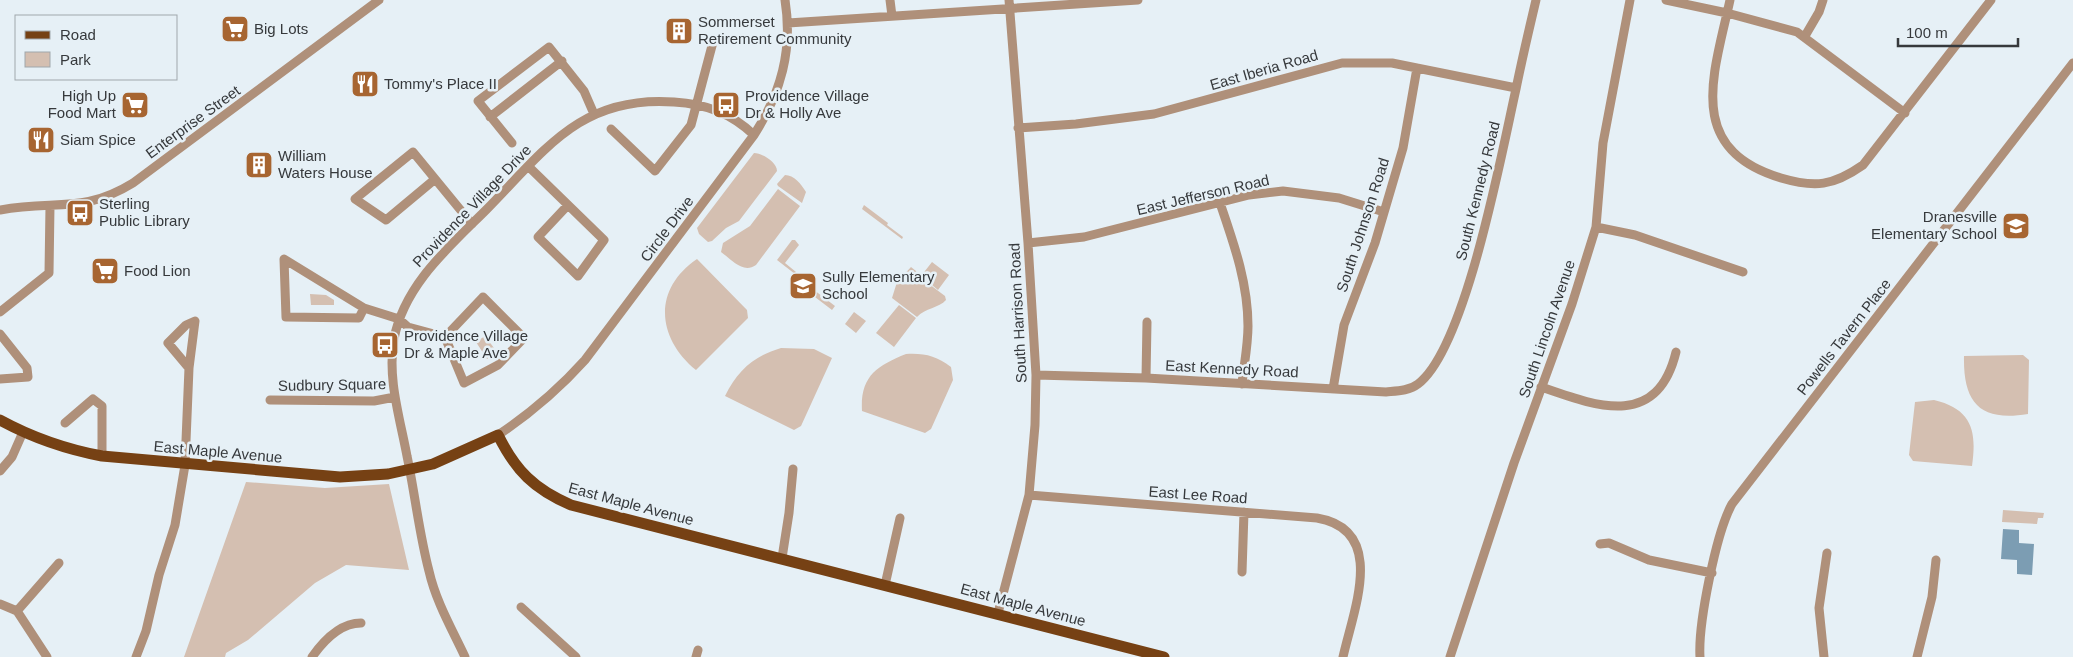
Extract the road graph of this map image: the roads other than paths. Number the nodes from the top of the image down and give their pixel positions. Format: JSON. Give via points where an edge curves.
{"nodes":[{"id":1,"x":379,"y":0,"type":"edge"},
{"id":2,"x":785,"y":0,"type":"edge"},
{"id":3,"x":890,"y":0,"type":"edge"},
{"id":4,"x":1138,"y":0,"type":"edge"},
{"id":5,"x":1536,"y":0,"type":"edge"},
{"id":6,"x":1630,"y":0,"type":"edge"},
{"id":7,"x":1666,"y":0,"type":"edge"},
{"id":8,"x":1730,"y":0,"type":"edge"},
{"id":9,"x":1823,"y":0,"type":"edge"},
{"id":10,"x":1991,"y":0,"type":"edge"},
{"id":11,"x":1125,"y":1,"type":"edge"},
{"id":12,"x":1009,"y":4,"type":"edge"},
{"id":13,"x":1727,"y":13,"type":"junction"},
{"id":14,"x":892,"y":16,"type":"junction"},
{"id":15,"x":788,"y":23,"type":"junction"},
{"id":16,"x":1805,"y":36,"type":"junction"},
{"id":17,"x":713,"y":42,"type":"dead end"},
{"id":18,"x":562,"y":62,"type":"junction"},
{"id":19,"x":2073,"y":63,"type":"edge"},
{"id":20,"x":1417,"y":68,"type":"junction"},
{"id":21,"x":1516,"y":88,"type":"junction"},
{"id":22,"x":697,"y":104,"type":"junction"},
{"id":23,"x":1905,"y":113,"type":"junction"},
{"id":24,"x":594,"y":114,"type":"junction"},
{"id":25,"x":490,"y":117,"type":"junction"},
{"id":26,"x":611,"y":128,"type":"dead end"},
{"id":27,"x":1018,"y":128,"type":"junction"},
{"id":28,"x":754,"y":135,"type":"junction"},
{"id":29,"x":512,"y":143,"type":"dead end"},
{"id":30,"x":529,"y":167,"type":"junction"},
{"id":31,"x":434,"y":180,"type":"junction"},
{"id":32,"x":1220,"y":203,"type":"junction"},
{"id":33,"x":568,"y":204,"type":"junction"},
{"id":34,"x":50,"y":206,"type":"junction"},
{"id":35,"x":0,"y":210,"type":"edge"},
{"id":36,"x":1384,"y":212,"type":"junction"},
{"id":37,"x":472,"y":224,"type":"junction"},
{"id":38,"x":1596,"y":227,"type":"junction"},
{"id":39,"x":1028,"y":243,"type":"junction"},
{"id":40,"x":1743,"y":272,"type":"dead end"},
{"id":41,"x":364,"y":308,"type":"junction"},
{"id":42,"x":0,"y":312,"type":"edge"},
{"id":43,"x":399,"y":320,"type":"junction"},
{"id":44,"x":1148,"y":322,"type":"dead end"},
{"id":45,"x":0,"y":334,"type":"edge"},
{"id":46,"x":445,"y":337,"type":"junction"},
{"id":47,"x":1676,"y":352,"type":"dead end"},
{"id":48,"x":189,"y":368,"type":"junction"},
{"id":49,"x":1036,"y":375,"type":"junction"},
{"id":50,"x":1146,"y":378,"type":"junction"},
{"id":51,"x":0,"y":379,"type":"edge"},
{"id":52,"x":1423,"y":380,"type":"joint"},
{"id":53,"x":1242,"y":384,"type":"junction"},
{"id":54,"x":1541,"y":387,"type":"junction"},
{"id":55,"x":1333,"y":389,"type":"junction"},
{"id":56,"x":395,"y":397,"type":"junction"},
{"id":57,"x":270,"y":400,"type":"dead end"},
{"id":58,"x":0,"y":420,"type":"edge"},
{"id":59,"x":65,"y":423,"type":"dead end"},
{"id":60,"x":23,"y":432,"type":"junction"},
{"id":61,"x":498,"y":435,"type":"junction"},
{"id":62,"x":102,"y":456,"type":"junction"},
{"id":63,"x":185,"y":465,"type":"junction"},
{"id":64,"x":793,"y":469,"type":"dead end"},
{"id":65,"x":410,"y":470,"type":"junction"},
{"id":66,"x":0,"y":471,"type":"edge"},
{"id":67,"x":1029,"y":495,"type":"junction"},
{"id":68,"x":1244,"y":512,"type":"junction"},
{"id":69,"x":900,"y":518,"type":"dead end"},
{"id":70,"x":1600,"y":544,"type":"dead end"},
{"id":71,"x":1827,"y":553,"type":"dead end"},
{"id":72,"x":782,"y":558,"type":"junction"},
{"id":73,"x":1936,"y":560,"type":"dead end"},
{"id":74,"x":59,"y":563,"type":"dead end"},
{"id":75,"x":1242,"y":572,"type":"dead end"},
{"id":76,"x":1712,"y":573,"type":"junction"},
{"id":77,"x":885,"y":585,"type":"junction"},
{"id":78,"x":0,"y":604,"type":"edge"},
{"id":79,"x":521,"y":607,"type":"dead end"},
{"id":80,"x":17,"y":611,"type":"junction"},
{"id":81,"x":998,"y":613,"type":"junction"},
{"id":82,"x":361,"y":623,"type":"dead end"},
{"id":83,"x":47,"y":657,"type":"edge"},
{"id":84,"x":136,"y":657,"type":"edge"},
{"id":85,"x":312,"y":657,"type":"edge"},
{"id":86,"x":465,"y":657,"type":"edge"},
{"id":87,"x":576,"y":657,"type":"edge"},
{"id":88,"x":1164,"y":657,"type":"edge"},
{"id":89,"x":1343,"y":657,"type":"edge"},
{"id":90,"x":1450,"y":657,"type":"edge"},
{"id":91,"x":1700,"y":657,"type":"edge"},
{"id":92,"x":1824,"y":657,"type":"edge"},
{"id":93,"x":1917,"y":657,"type":"edge"}],
"edges":[{"from":1,"to":34,"type":"street","name":"Enterprise Street","via":[[133,183],[93,202]]},
{"from":2,"to":15,"type":"street","name":"Circle Drive"},
{"from":3,"to":14,"type":"street"},
{"from":4,"to":11,"type":"street"},
{"from":5,"to":21,"type":"street","name":"South Kennedy Road"},
{"from":6,"to":38,"type":"street","name":"South Lincoln Avenue","via":[[1603,143]]},
{"from":7,"to":13,"type":"street"},
{"from":8,"to":13,"type":"street"},
{"from":9,"to":16,"type":"street"},
{"from":10,"to":23,"type":"street"},
{"from":11,"to":12,"type":"street"},
{"from":12,"to":14,"type":"street"},
{"from":12,"to":27,"type":"street","name":"South Harrison Road"},
{"from":13,"to":16,"type":"street","via":[[1785,27]]},
{"from":13,"to":23,"type":"street","via":[[1712,100],[1716,128],[1733,154],[1744,162],[1789,181],[1811,185],[1830,183],[1863,165]]},
{"from":14,"to":15,"type":"street"},
{"from":15,"to":28,"type":"street","name":"Circle Drive","via":[[786,58],[779,86],[768,114]]},
{"from":16,"to":23,"type":"street"},
{"from":17,"to":22,"type":"street"},
{"from":18,"to":24,"type":"street","via":[[584,91]]},
{"from":18,"to":25,"type":"street"},
{"from":18,"to":25,"type":"street","via":[[549,47],[478,101]]},
{"from":19,"to":76,"type":"street","name":"Powells Tavern Place","via":[[1732,504],[1722,526]]},
{"from":20,"to":21,"type":"street","name":"East Iberia Road"},
{"from":20,"to":27,"type":"street","name":"East Iberia Road","via":[[1392,63],[1342,63],[1154,114]]},
{"from":20,"to":36,"type":"street","name":"South Johnson Road","via":[[1403,148]]},
{"from":21,"to":52,"type":"street","name":"South Kennedy Road","via":[[1486,225],[1471,274],[1443,351]]},
{"from":22,"to":24,"type":"street","name":"Providence Village Drive","via":[[641,100]]},
{"from":22,"to":26,"type":"street","via":[[691,125],[654,171]]},
{"from":22,"to":28,"type":"street","name":"Providence Village Drive","via":[[735,118]]},
{"from":24,"to":30,"type":"street","name":"Providence Village Drive","via":[[555,140]]},
{"from":25,"to":29,"type":"street"},
{"from":27,"to":39,"type":"street","name":"South Harrison Road"},
{"from":28,"to":61,"type":"street","name":"Circle Drive","via":[[586,360],[558,390]]},
{"from":30,"to":33,"type":"street"},
{"from":30,"to":37,"type":"street","name":"Providence Village Drive"},
{"from":31,"to":31,"type":"street","via":[[413,152],[355,199],[386,220]]},
{"from":31,"to":37,"type":"street"},
{"from":32,"to":36,"type":"street","name":"East Jefferson Road","via":[[1283,191],[1339,198]]},
{"from":32,"to":39,"type":"street","name":"East Jefferson Road","via":[[1084,237]]},
{"from":32,"to":53,"type":"street","via":[[1238,257],[1247,302],[1248,328]]},
{"from":33,"to":33,"type":"street","via":[[604,240],[578,276],[538,237]]},
{"from":34,"to":35,"type":"street","name":"Enterprise Street"},
{"from":34,"to":42,"type":"street","via":[[50,272]]},
{"from":36,"to":55,"type":"street","name":"South Johnson Road","via":[[1344,325]]},
{"from":37,"to":43,"type":"street","name":"Providence Village Drive","via":[[418,283]]},
{"from":38,"to":40,"type":"street","via":[[1635,235]]},
{"from":38,"to":54,"type":"street","name":"South Lincoln Avenue"},
{"from":39,"to":49,"type":"street","name":"South Harrison Road"},
{"from":41,"to":41,"type":"street","via":[[356,303],[284,259],[286,317],[359,318]]},
{"from":41,"to":43,"type":"street"},
{"from":43,"to":46,"type":"street","via":[[408,327]]},
{"from":43,"to":56,"type":"street","name":"Providence Village Drive","via":[[392,355]]},
{"from":44,"to":50,"type":"street"},
{"from":45,"to":51,"type":"street","via":[[27,368],[28,377]]},
{"from":46,"to":46,"type":"street","via":[[464,383],[498,365],[524,338],[483,297]]},
{"from":47,"to":54,"type":"street","via":[[1668,376],[1661,385],[1644,400],[1632,404],[1598,406]]},
{"from":48,"to":48,"type":"street","via":[[168,342],[186,325],[195,322]]},
{"from":48,"to":63,"type":"street"},
{"from":49,"to":50,"type":"street","name":"East Kennedy Road"},
{"from":49,"to":67,"type":"street","name":"South Harrison Road"},
{"from":50,"to":53,"type":"street","name":"East Kennedy Road"},
{"from":52,"to":55,"type":"street","name":"East Kennedy Road","via":[[1404,390],[1386,392]]},
{"from":53,"to":55,"type":"street","name":"East Kennedy Road"},
{"from":54,"to":90,"type":"street","name":"South Lincoln Avenue"},
{"from":56,"to":57,"type":"street","name":"Sudbury Square","via":[[374,401]]},
{"from":56,"to":65,"type":"street","name":"Providence Village Drive"},
{"from":58,"to":60,"type":"main road","name":"East Maple Avenue"},
{"from":59,"to":62,"type":"street","via":[[93,399],[102,406]]},
{"from":60,"to":62,"type":"main road","name":"East Maple Avenue","via":[[66,449]]},
{"from":60,"to":66,"type":"street","via":[[12,458]]},
{"from":61,"to":65,"type":"main road","name":"East Maple Avenue","via":[[462,453]]},
{"from":61,"to":72,"type":"main road","name":"East Maple Avenue","via":[[524,477],[551,497],[571,505]]},
{"from":62,"to":63,"type":"main road","name":"East Maple Avenue"},
{"from":63,"to":65,"type":"main road","name":"East Maple Avenue","via":[[340,477]]},
{"from":63,"to":84,"type":"street","via":[[175,525]]},
{"from":64,"to":72,"type":"street"},
{"from":65,"to":86,"type":"street","name":"Providence Village Drive","via":[[429,573]]},
{"from":67,"to":68,"type":"street","name":"East Lee Road"},
{"from":67,"to":81,"type":"street","name":"South Harrison Road"},
{"from":68,"to":75,"type":"street"},
{"from":68,"to":89,"type":"street","name":"East Lee Road","via":[[1324,519],[1356,543],[1362,562],[1361,574]]},
{"from":69,"to":77,"type":"street"},
{"from":70,"to":76,"type":"street","via":[[1610,543],[1649,560]]},
{"from":71,"to":92,"type":"street","via":[[1819,608]]},
{"from":72,"to":77,"type":"main road","name":"East Maple Avenue"},
{"from":73,"to":93,"type":"street","via":[[1932,597]]},
{"from":74,"to":80,"type":"street"},
{"from":76,"to":91,"type":"street","name":"Powells Tavern Place","via":[[1700,634]]},
{"from":77,"to":81,"type":"main road","name":"East Maple Avenue"},
{"from":78,"to":80,"type":"street"},
{"from":79,"to":87,"type":"street"},
{"from":80,"to":83,"type":"street"},
{"from":81,"to":88,"type":"main road","name":"East Maple Avenue"},
{"from":82,"to":85,"type":"street","via":[[340,628]]}]}
